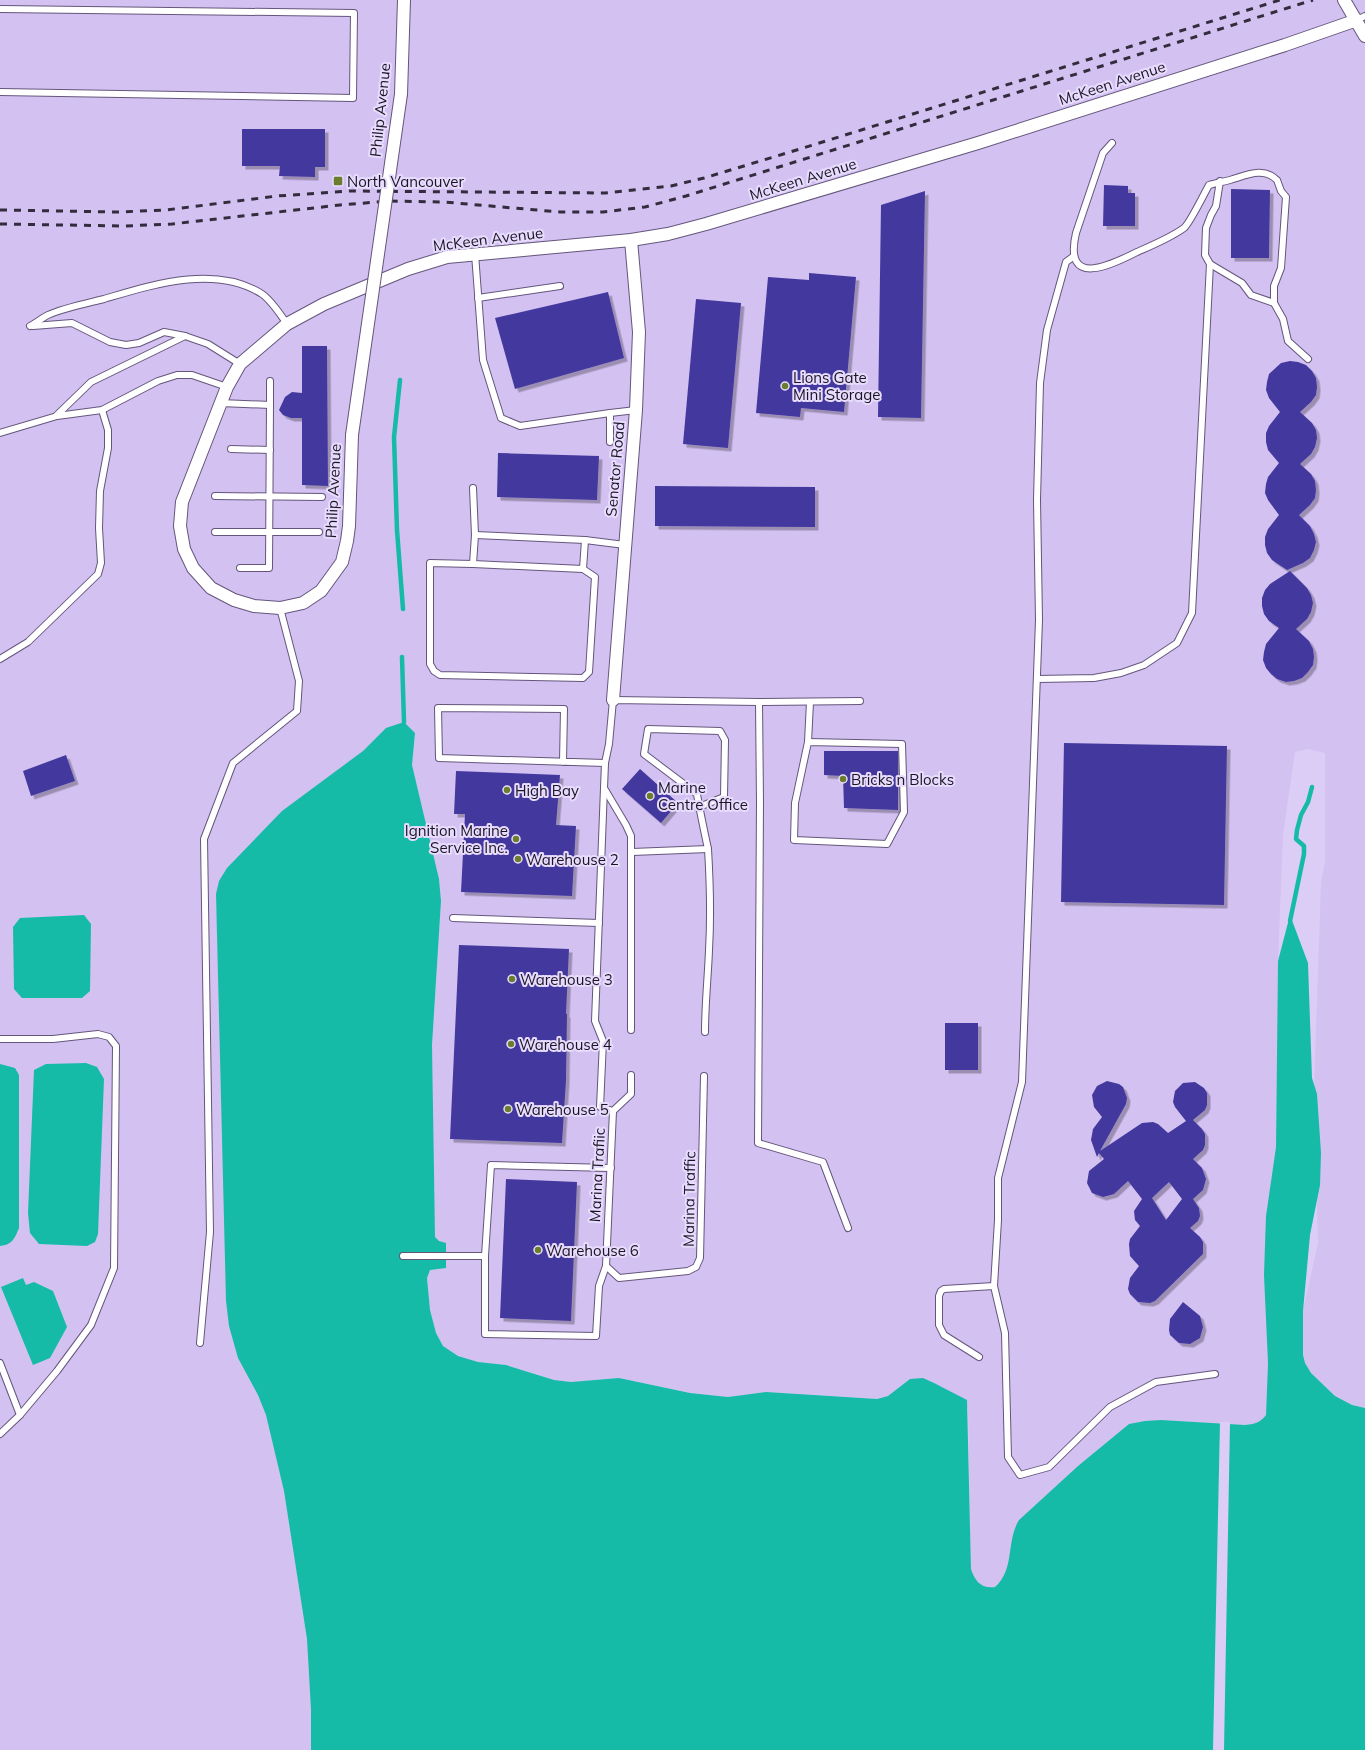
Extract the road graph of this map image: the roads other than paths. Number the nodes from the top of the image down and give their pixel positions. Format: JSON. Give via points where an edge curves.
{"nodes":[{"id":1,"x":404,"y":0,"type":"edge"},
{"id":2,"x":1344,"y":0,"type":"edge"},
{"id":3,"x":0,"y":9,"type":"edge"},
{"id":4,"x":1361,"y":18,"type":"edge"},
{"id":5,"x":1365,"y":36,"type":"edge"},
{"id":6,"x":0,"y":92,"type":"edge"},
{"id":7,"x":1112,"y":143,"type":"dead end"},
{"id":8,"x":1220,"y":181,"type":"junction"},
{"id":9,"x":631,"y":240,"type":"junction"},
{"id":10,"x":475,"y":254,"type":"junction"},
{"id":11,"x":1074,"y":256,"type":"junction"},
{"id":12,"x":1210,"y":264,"type":"junction"},
{"id":13,"x":560,"y":286,"type":"dead end"},
{"id":14,"x":478,"y":298,"type":"junction"},
{"id":15,"x":1274,"y":303,"type":"junction"},
{"id":16,"x":287,"y":324,"type":"junction"},
{"id":17,"x":185,"y":336,"type":"junction"},
{"id":18,"x":259,"y":346,"type":"joint"},
{"id":19,"x":1308,"y":359,"type":"dead end"},
{"id":20,"x":240,"y":364,"type":"junction"},
{"id":21,"x":270,"y":381,"type":"dead end"},
{"id":22,"x":227,"y":387,"type":"junction"},
{"id":23,"x":220,"y":404,"type":"junction"},
{"id":24,"x":270,"y":405,"type":"junction"},
{"id":25,"x":102,"y":410,"type":"junction"},
{"id":26,"x":636,"y":410,"type":"junction"},
{"id":27,"x":610,"y":413,"type":"junction"},
{"id":28,"x":57,"y":416,"type":"junction"},
{"id":29,"x":0,"y":433,"type":"edge"},
{"id":30,"x":610,"y":442,"type":"dead end"},
{"id":31,"x":231,"y":449,"type":"dead end"},
{"id":32,"x":270,"y":450,"type":"junction"},
{"id":33,"x":473,"y":488,"type":"dead end"},
{"id":34,"x":215,"y":496,"type":"dead end"},
{"id":35,"x":269,"y":496,"type":"junction"},
{"id":36,"x":322,"y":497,"type":"dead end"},
{"id":37,"x":215,"y":532,"type":"dead end"},
{"id":38,"x":269,"y":532,"type":"junction"},
{"id":39,"x":319,"y":532,"type":"dead end"},
{"id":40,"x":475,"y":535,"type":"junction"},
{"id":41,"x":585,"y":540,"type":"junction"},
{"id":42,"x":625,"y":544,"type":"junction"},
{"id":43,"x":473,"y":564,"type":"junction"},
{"id":44,"x":240,"y":568,"type":"dead end"},
{"id":45,"x":583,"y":570,"type":"junction"},
{"id":46,"x":280,"y":608,"type":"junction"},
{"id":47,"x":0,"y":659,"type":"edge"},
{"id":48,"x":1037,"y":678,"type":"junction"},
{"id":49,"x":613,"y":700,"type":"junction"},
{"id":50,"x":860,"y":701,"type":"dead end"},
{"id":51,"x":759,"y":702,"type":"junction"},
{"id":52,"x":810,"y":702,"type":"junction"},
{"id":53,"x":808,"y":742,"type":"junction"},
{"id":54,"x":563,"y":762,"type":"junction"},
{"id":55,"x":605,"y":763,"type":"junction"},
{"id":56,"x":604,"y":788,"type":"junction"},
{"id":57,"x":699,"y":807,"type":"junction"},
{"id":58,"x":708,"y":848,"type":"junction"},
{"id":59,"x":632,"y":852,"type":"junction"},
{"id":60,"x":453,"y":918,"type":"dead end"},
{"id":61,"x":599,"y":923,"type":"junction"},
{"id":62,"x":631,"y":1030,"type":"dead end"},
{"id":63,"x":705,"y":1032,"type":"dead end"},
{"id":64,"x":0,"y":1039,"type":"edge"},
{"id":65,"x":631,"y":1075,"type":"dead end"},
{"id":66,"x":704,"y":1076,"type":"dead end"},
{"id":67,"x":613,"y":1112,"type":"junction"},
{"id":68,"x":611,"y":1168,"type":"junction"},
{"id":69,"x":848,"y":1228,"type":"dead end"},
{"id":70,"x":404,"y":1256,"type":"dead end"},
{"id":71,"x":485,"y":1256,"type":"junction"},
{"id":72,"x":606,"y":1266,"type":"junction"},
{"id":73,"x":994,"y":1286,"type":"junction"},
{"id":74,"x":200,"y":1343,"type":"dead end"},
{"id":75,"x":979,"y":1357,"type":"dead end"},
{"id":76,"x":0,"y":1363,"type":"edge"},
{"id":77,"x":1215,"y":1374,"type":"dead end"},
{"id":78,"x":20,"y":1415,"type":"junction"},
{"id":79,"x":0,"y":1434,"type":"edge"}],
"edges":[{"from":1,"to":46,"type":"street","name":"Philip Avenue","bridge":true,"via":[[401,94],[352,435],[348,541],[342,562],[322,591],[303,604]]},
{"from":2,"to":4,"type":"street"},
{"from":3,"to":6,"type":"lane","via":[[354,13],[353,98]]},
{"from":4,"to":5,"type":"street"},
{"from":4,"to":9,"type":"street","name":"McKeen Avenue","via":[[1285,45],[978,143],[706,224]]},
{"from":7,"to":11,"type":"lane","via":[[1104,153],[1076,233]]},
{"from":8,"to":11,"type":"lane","via":[[1209,185],[1186,227],[1163,240],[1108,266],[1090,269],[1080,266]]},
{"from":8,"to":12,"type":"lane","via":[[1216,206],[1206,228],[1205,255]]},
{"from":8,"to":15,"type":"lane","via":[[1247,174],[1261,174],[1273,176],[1279,182],[1286,198],[1286,206],[1281,268],[1274,286]]},
{"from":9,"to":10,"type":"street","name":"McKeen Avenue"},
{"from":9,"to":26,"type":"street","name":"Senator Road","via":[[639,332]]},
{"from":10,"to":14,"type":"lane"},
{"from":10,"to":16,"type":"street","name":"McKeen Avenue","via":[[447,257],[408,269],[324,304]]},
{"from":11,"to":48,"type":"lane","via":[[1066,262],[1047,330],[1040,383]]},
{"from":12,"to":15,"type":"lane","via":[[1242,283],[1251,295]]},
{"from":12,"to":48,"type":"lane","via":[[1192,613],[1177,643],[1144,665],[1094,678]]},
{"from":13,"to":14,"type":"lane"},
{"from":14,"to":27,"type":"lane","via":[[483,360],[501,418],[520,426]]},
{"from":15,"to":19,"type":"lane","via":[[1283,319],[1288,340]]},
{"from":16,"to":17,"type":"lane","via":[[269,300],[252,289],[228,281],[173,280],[49,315],[30,326],[72,323],[110,342],[126,345],[139,343],[164,332]]},
{"from":16,"to":18,"type":"street","name":"McKeen Avenue"},
{"from":17,"to":20,"type":"lane","via":[[208,344]]},
{"from":17,"to":28,"type":"lane","via":[[91,382]]},
{"from":18,"to":20,"type":"street","name":"Philip Avenue"},
{"from":20,"to":22,"type":"street","name":"Philip Avenue"},
{"from":21,"to":24,"type":"lane"},
{"from":22,"to":23,"type":"street","name":"Philip Avenue"},
{"from":22,"to":25,"type":"lane","via":[[192,375],[177,375],[158,381]]},
{"from":23,"to":24,"type":"lane"},
{"from":23,"to":46,"type":"street","name":"Philip Avenue","via":[[182,502],[180,526],[184,549],[192,568],[211,588],[234,600],[254,606]]},
{"from":24,"to":32,"type":"lane"},
{"from":25,"to":28,"type":"lane"},
{"from":25,"to":47,"type":"lane","via":[[108,430],[108,448],[100,491],[101,563],[98,574],[28,642]]},
{"from":26,"to":27,"type":"lane"},
{"from":26,"to":42,"type":"street","name":"Senator Road"},
{"from":27,"to":30,"type":"lane"},
{"from":28,"to":29,"type":"lane"},
{"from":31,"to":32,"type":"lane"},
{"from":32,"to":35,"type":"lane"},
{"from":33,"to":40,"type":"lane"},
{"from":34,"to":35,"type":"lane"},
{"from":35,"to":36,"type":"lane"},
{"from":35,"to":38,"type":"lane"},
{"from":37,"to":38,"type":"lane"},
{"from":38,"to":39,"type":"lane"},
{"from":38,"to":44,"type":"lane","via":[[269,568]]},
{"from":40,"to":41,"type":"lane"},
{"from":40,"to":43,"type":"lane"},
{"from":41,"to":42,"type":"lane"},
{"from":41,"to":45,"type":"lane"},
{"from":42,"to":49,"type":"street","name":"Senator Road"},
{"from":43,"to":45,"type":"lane"},
{"from":43,"to":45,"type":"lane","via":[[430,563],[430,664],[440,675],[583,678],[589,672],[595,577]]},
{"from":46,"to":74,"type":"lane","via":[[299,680],[297,711],[233,763],[204,840],[210,1232]]},
{"from":48,"to":73,"type":"lane","via":[[1022,1082],[998,1178]]},
{"from":49,"to":51,"type":"lane"},
{"from":49,"to":55,"type":"lane","via":[[610,744]]},
{"from":50,"to":52,"type":"lane"},
{"from":51,"to":52,"type":"lane"},
{"from":51,"to":69,"type":"lane","via":[[758,1144],[823,1162]]},
{"from":52,"to":53,"type":"lane"},
{"from":53,"to":53,"type":"lane","via":[[795,803],[794,840],[887,844],[904,812],[902,744]]},
{"from":54,"to":54,"type":"lane","via":[[438,758],[438,708],[564,709]]},
{"from":54,"to":55,"type":"lane"},
{"from":55,"to":56,"type":"lane"},
{"from":56,"to":59,"type":"lane","via":[[629,830]]},
{"from":56,"to":61,"type":"lane"},
{"from":57,"to":57,"type":"lane","via":[[697,794],[644,754],[648,729],[720,731],[725,740],[724,797]]},
{"from":57,"to":58,"type":"lane"},
{"from":58,"to":59,"type":"lane"},
{"from":58,"to":63,"type":"lane","via":[[710,896]]},
{"from":59,"to":62,"type":"lane"},
{"from":60,"to":61,"type":"lane"},
{"from":61,"to":67,"type":"lane","via":[[595,1021],[603,1041],[600,1107]]},
{"from":64,"to":78,"type":"lane","via":[[53,1039],[98,1034],[109,1037],[116,1046],[114,1268],[91,1325],[58,1371]]},
{"from":65,"to":67,"type":"lane","name":"Marina Trafiic","via":[[631,1094]]},
{"from":66,"to":72,"type":"lane","name":"Marina Traffic","via":[[700,1258],[696,1267],[688,1271],[619,1278]]},
{"from":67,"to":68,"type":"lane","name":"Marina Trafiic"},
{"from":68,"to":71,"type":"lane","via":[[491,1165]]},
{"from":68,"to":72,"type":"lane","name":"Marina Trafiic"},
{"from":70,"to":71,"type":"lane"},
{"from":71,"to":72,"type":"lane","name":"Marina Trafiic","via":[[485,1334],[596,1336],[599,1286]]},
{"from":73,"to":75,"type":"lane","via":[[944,1289],[939,1296],[940,1325],[944,1335]]},
{"from":73,"to":77,"type":"lane","via":[[1005,1333],[1008,1457],[1020,1475],[1049,1467],[1110,1407],[1156,1382]]},
{"from":76,"to":78,"type":"lane"},
{"from":78,"to":79,"type":"lane"}]}
